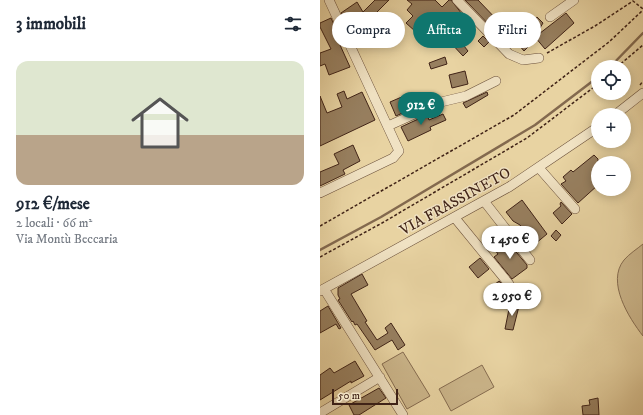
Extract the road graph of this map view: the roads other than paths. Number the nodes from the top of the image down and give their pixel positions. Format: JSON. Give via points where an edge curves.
{"nodes":[{"id":1,"x":324,"y":0,"type":"edge"},
{"id":2,"x":329,"y":0,"type":"edge"},
{"id":3,"x":458,"y":0,"type":"edge"},
{"id":4,"x":574,"y":0,"type":"edge"},
{"id":5,"x":320,"y":2,"type":"edge"},
{"id":6,"x":550,"y":17,"type":"dead end"},
{"id":7,"x":539,"y":58,"type":"road end"},
{"id":8,"x":496,"y":81,"type":"dead end"},
{"id":9,"x":643,"y":92,"type":"edge"},
{"id":10,"x":623,"y":108,"type":"edge"},
{"id":11,"x":388,"y":126,"type":"junction"},
{"id":12,"x":591,"y":132,"type":"edge"},
{"id":13,"x":539,"y":168,"type":"junction"},
{"id":14,"x":320,"y":192,"type":"edge"},
{"id":15,"x":484,"y":201,"type":"junction"},
{"id":16,"x":575,"y":209,"type":"dead end"},
{"id":17,"x":455,"y":218,"type":"junction"},
{"id":18,"x":530,"y":260,"type":"dead end"},
{"id":19,"x":509,"y":284,"type":"dead end"},
{"id":20,"x":323,"y":294,"type":"edge"},
{"id":21,"x":380,"y":377,"type":"junction"},
{"id":22,"x":320,"y":414,"type":"edge"},
{"id":23,"x":403,"y":415,"type":"edge"}],
"edges":[{"from":1,"to":5,"type":"street"},
{"from":2,"to":11,"type":"street"},
{"from":3,"to":7,"type":"street","via":[[509,54],[523,60]]},
{"from":4,"to":6,"type":"street"},
{"from":8,"to":11,"type":"street","via":[[466,96],[444,101]]},
{"from":9,"to":10,"type":"street"},
{"from":11,"to":14,"type":"street","via":[[398,147],[398,154]]},
{"from":12,"to":13,"type":"street","name":"VIA FRASSINETO"},
{"from":13,"to":15,"type":"street","name":"VIA FRASSINETO"},
{"from":13,"to":16,"type":"street"},
{"from":15,"to":17,"type":"street","name":"VIA FRASSINETO"},
{"from":15,"to":18,"type":"street"},
{"from":17,"to":19,"type":"street"},
{"from":17,"to":20,"type":"street","name":"VIA FRASSINETO"},
{"from":20,"to":21,"type":"street"},
{"from":21,"to":22,"type":"street"},
{"from":21,"to":23,"type":"street"}]}
